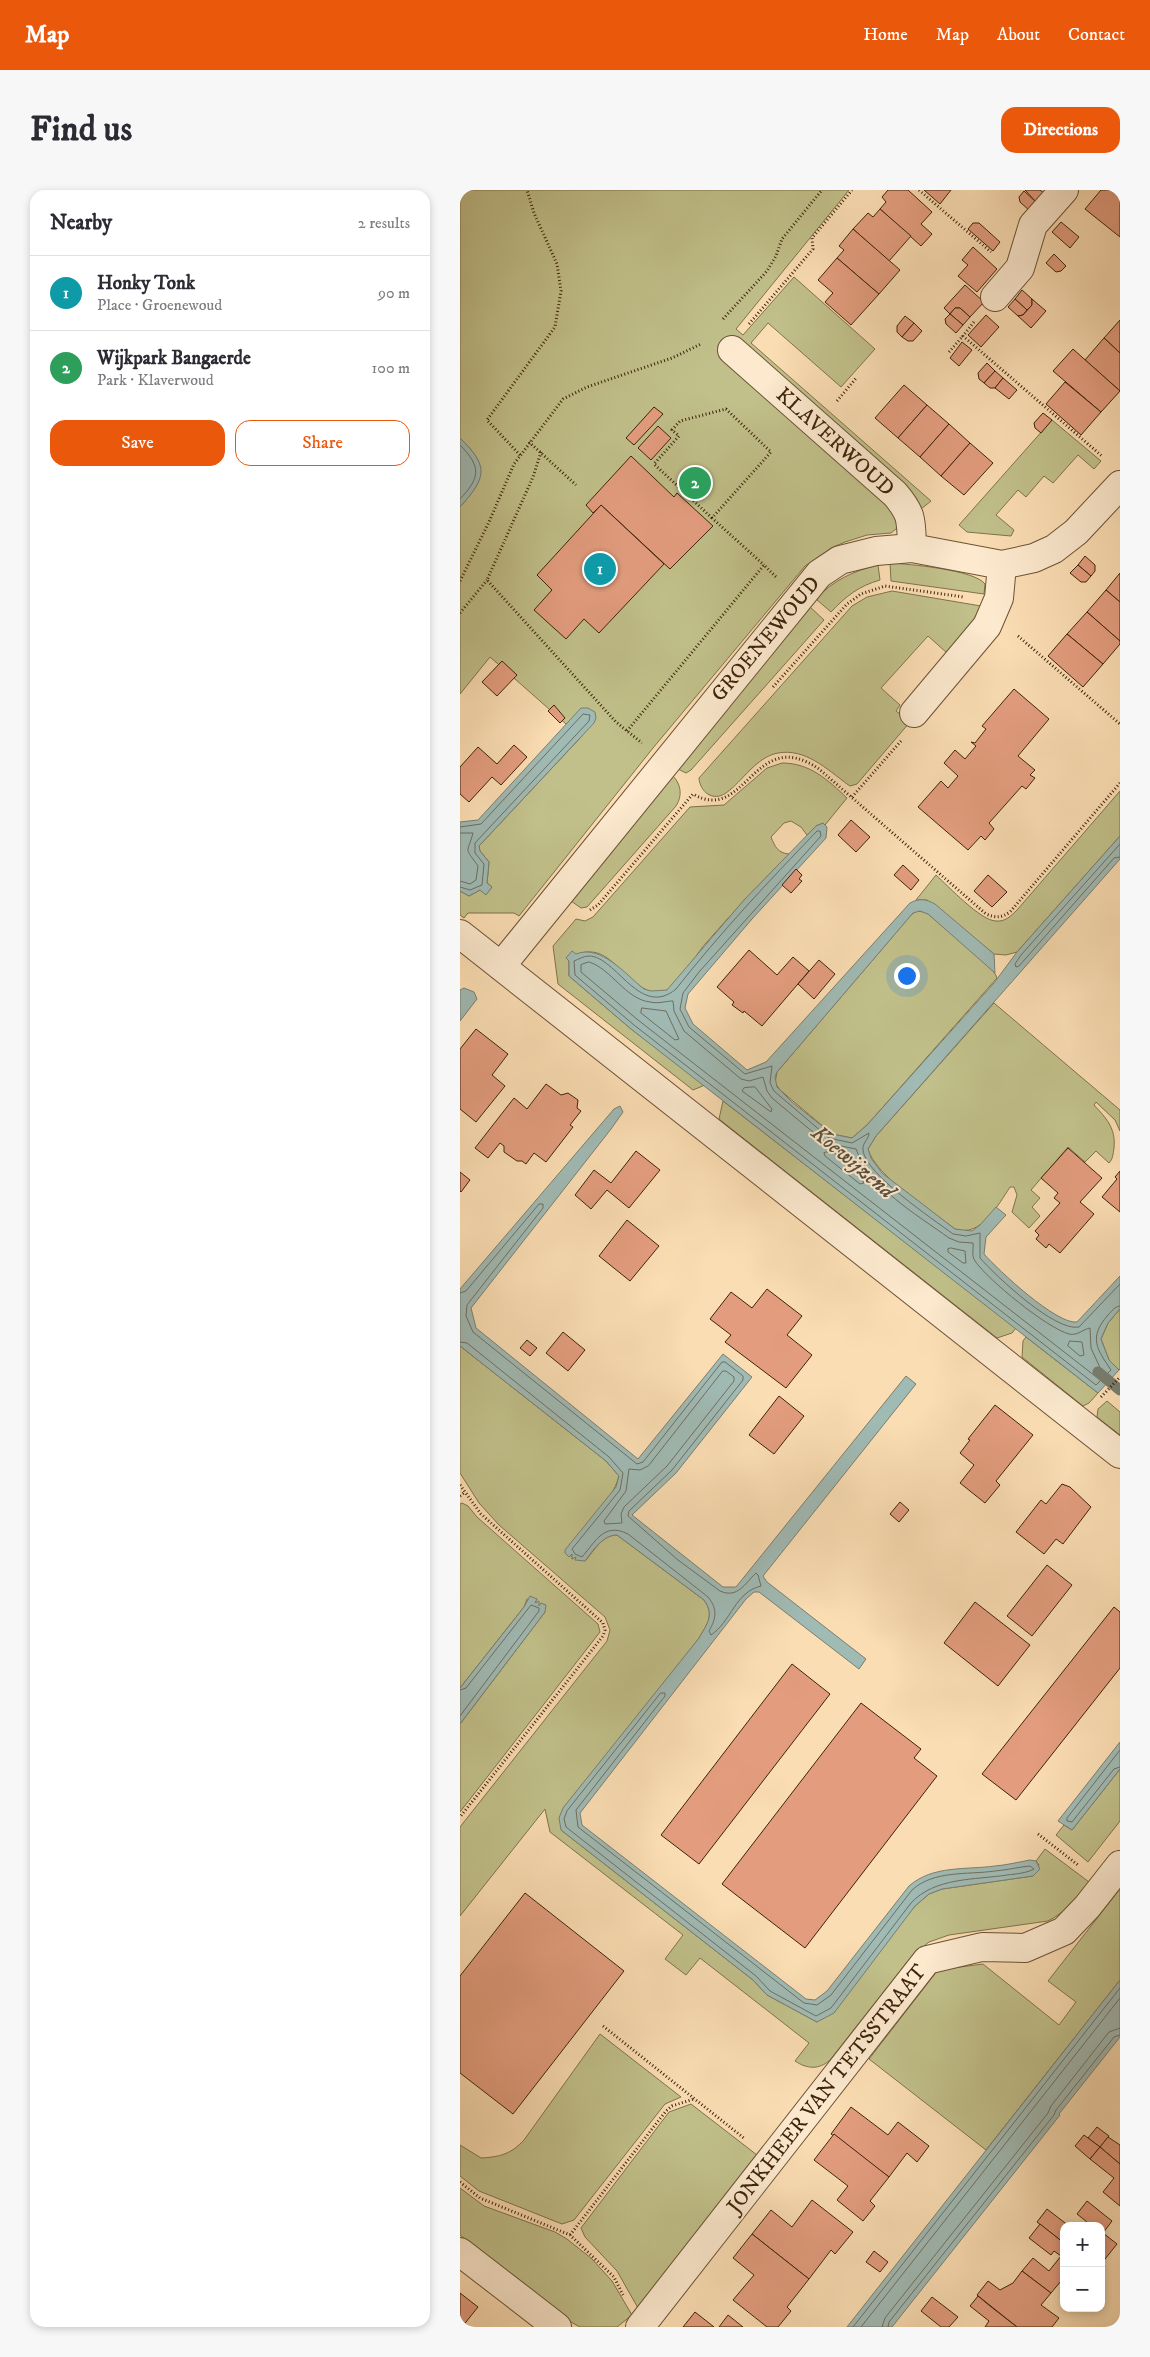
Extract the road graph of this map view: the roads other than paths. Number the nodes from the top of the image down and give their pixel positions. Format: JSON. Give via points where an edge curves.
{"nodes":[{"id":1,"x":1064,"y":190,"type":"edge"},
{"id":2,"x":995,"y":297,"type":"road end"},
{"id":3,"x":738,"y":340,"type":"road end"},
{"id":4,"x":1120,"y":485,"type":"edge"},
{"id":5,"x":912,"y":548,"type":"junction"},
{"id":6,"x":1002,"y":565,"type":"junction"},
{"id":7,"x":914,"y":713,"type":"road end"},
{"id":8,"x":460,"y":934,"type":"edge"},
{"id":9,"x":501,"y":966,"type":"junction"},
{"id":10,"x":1120,"y":1454,"type":"edge"},
{"id":11,"x":1112,"y":1875,"type":"edge"},
{"id":12,"x":460,"y":2252,"type":"edge"},
{"id":13,"x":642,"y":2325,"type":"edge"},
{"id":14,"x":556,"y":2327,"type":"edge"}],
"edges":[{"from":1,"to":2,"type":"street","via":[[1033,225],[1020,268]]},
{"from":3,"to":5,"type":"street","name":"KLAVERWOUD","via":[[895,494],[911,519]]},
{"from":4,"to":6,"type":"street","name":"GROENEWOUD","via":[[1076,532],[1054,549],[1034,558]]},
{"from":5,"to":6,"type":"street","name":"GROENEWOUD"},
{"from":5,"to":9,"type":"street","name":"GROENEWOUD","via":[[876,551],[840,560],[819,574]]},
{"from":6,"to":7,"type":"street","via":[[987,626]]},
{"from":8,"to":9,"type":"street"},
{"from":9,"to":10,"type":"street"},
{"from":11,"to":13,"type":"street","name":"JONKHEER VAN TETSSTRAAT","via":[[1064,1931],[1025,1948],[982,1947],[927,1960]]},
{"from":12,"to":14,"type":"street"}]}
